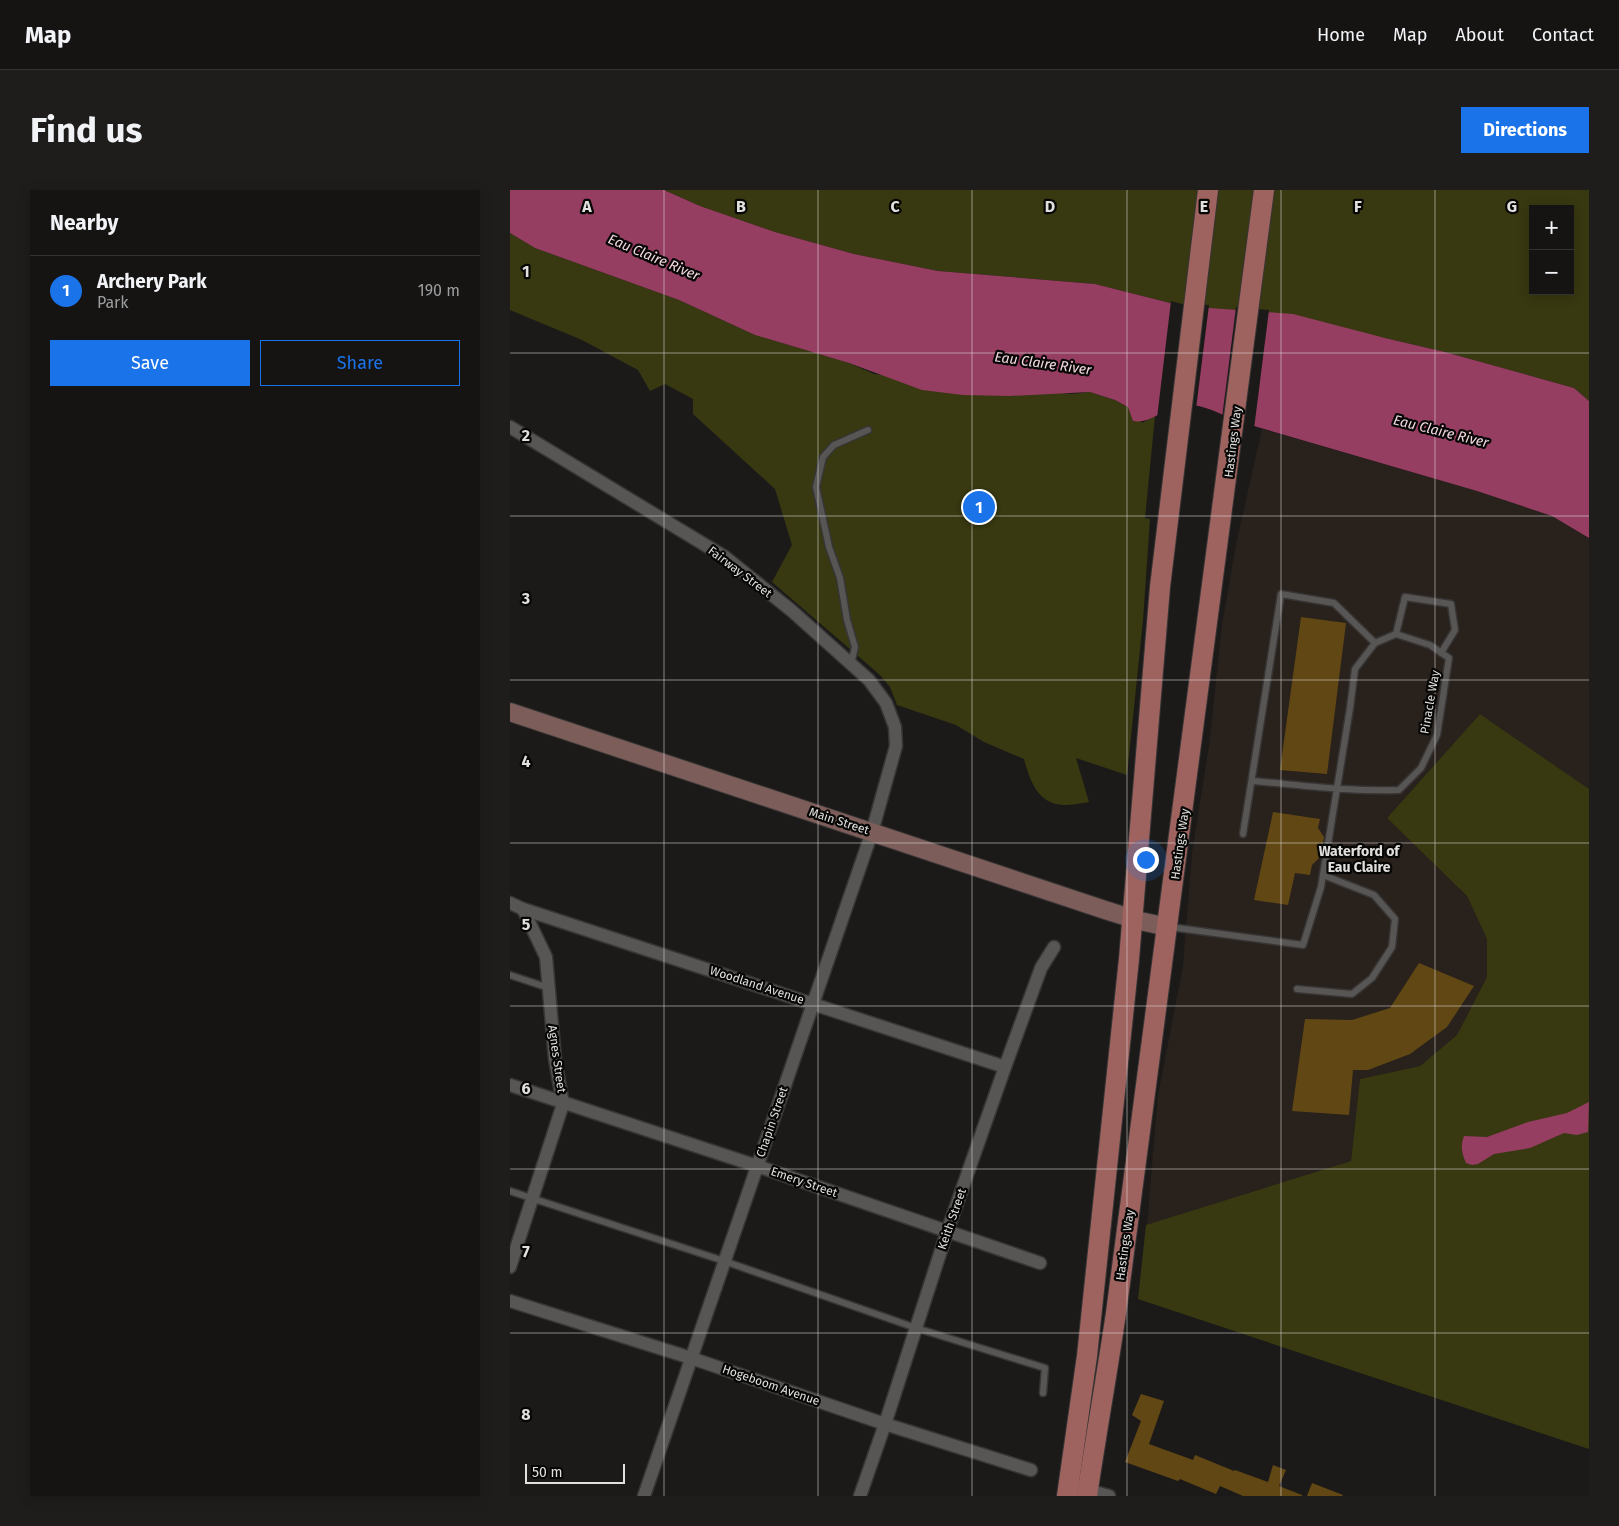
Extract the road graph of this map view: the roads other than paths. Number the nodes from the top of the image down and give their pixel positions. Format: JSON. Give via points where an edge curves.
{"nodes":[{"id":1,"x":1208,"y":190,"type":"edge"},
{"id":2,"x":1264,"y":190,"type":"edge"},
{"id":3,"x":510,"y":427,"type":"edge"},
{"id":4,"x":868,"y":430,"type":"dead end"},
{"id":5,"x":1396,"y":634,"type":"junction"},
{"id":6,"x":1375,"y":643,"type":"junction"},
{"id":7,"x":1441,"y":653,"type":"junction"},
{"id":8,"x":851,"y":664,"type":"junction"},
{"id":9,"x":510,"y":712,"type":"edge"},
{"id":10,"x":896,"y":746,"type":"joint"},
{"id":11,"x":1252,"y":781,"type":"junction"},
{"id":12,"x":1338,"y":788,"type":"junction"},
{"id":13,"x":872,"y":832,"type":"junction"},
{"id":14,"x":1243,"y":834,"type":"dead end"},
{"id":15,"x":1323,"y":875,"type":"junction"},
{"id":16,"x":510,"y":904,"type":"edge"},
{"id":17,"x":522,"y":909,"type":"junction"},
{"id":18,"x":1131,"y":919,"type":"junction"},
{"id":19,"x":1168,"y":927,"type":"junction"},
{"id":20,"x":1054,"y":947,"type":"dead end"},
{"id":21,"x":510,"y":975,"type":"edge"},
{"id":22,"x":549,"y":988,"type":"junction"},
{"id":23,"x":1297,"y":989,"type":"dead end"},
{"id":24,"x":814,"y":1004,"type":"junction"},
{"id":25,"x":1005,"y":1067,"type":"junction"},
{"id":26,"x":510,"y":1085,"type":"edge"},
{"id":27,"x":564,"y":1104,"type":"junction"},
{"id":28,"x":757,"y":1166,"type":"junction"},
{"id":29,"x":510,"y":1190,"type":"edge"},
{"id":30,"x":533,"y":1198,"type":"junction"},
{"id":31,"x":947,"y":1232,"type":"junction"},
{"id":32,"x":724,"y":1261,"type":"junction"},
{"id":33,"x":1040,"y":1263,"type":"dead end"},
{"id":34,"x":510,"y":1267,"type":"edge"},
{"id":35,"x":510,"y":1301,"type":"edge"},
{"id":36,"x":916,"y":1328,"type":"junction"},
{"id":37,"x":691,"y":1358,"type":"junction"},
{"id":38,"x":1043,"y":1393,"type":"dead end"},
{"id":39,"x":885,"y":1424,"type":"junction"},
{"id":40,"x":1031,"y":1470,"type":"dead end"},
{"id":41,"x":1068,"y":1490,"type":"edge"},
{"id":42,"x":1088,"y":1493,"type":"edge"},
{"id":43,"x":644,"y":1496,"type":"edge"},
{"id":44,"x":860,"y":1496,"type":"edge"},
{"id":45,"x":1109,"y":1496,"type":"edge"}],
"edges":[{"from":1,"to":18,"type":"main road","name":"Hastings Way","via":[[1155,635]]},
{"from":2,"to":19,"type":"main road","name":"Hastings Way","via":[[1224,518]]},
{"from":3,"to":8,"type":"street","name":"Fairway Street","via":[[724,557],[792,611]]},
{"from":4,"to":8,"type":"lane","via":[[834,445],[823,457],[816,487],[855,647]]},
{"from":5,"to":6,"type":"lane"},
{"from":5,"to":7,"type":"lane","name":"Pinacle Way","via":[[1430,645]]},
{"from":5,"to":7,"type":"lane","via":[[1405,597],[1451,604],[1455,630]]},
{"from":6,"to":11,"type":"lane","via":[[1334,603],[1281,594]]},
{"from":6,"to":12,"type":"lane","via":[[1355,669]]},
{"from":7,"to":12,"type":"lane","name":"Pinacle Way","via":[[1449,658],[1437,735],[1421,768],[1399,790]]},
{"from":8,"to":10,"type":"street","name":"Fairway Street","via":[[869,680],[886,703],[895,727]]},
{"from":9,"to":13,"type":"street","name":"Main Street"},
{"from":10,"to":13,"type":"street","name":"Chapin Street"},
{"from":11,"to":12,"type":"lane"},
{"from":11,"to":14,"type":"lane"},
{"from":12,"to":15,"type":"lane"},
{"from":13,"to":18,"type":"street","name":"Main Street"},
{"from":13,"to":24,"type":"street","name":"Chapin Street"},
{"from":15,"to":19,"type":"lane","via":[[1303,944]]},
{"from":15,"to":23,"type":"lane","via":[[1374,895],[1395,919],[1392,947],[1372,978],[1352,994]]},
{"from":16,"to":17,"type":"street","name":"Woodland Avenue"},
{"from":17,"to":22,"type":"street","name":"Agnes Street","via":[[546,957]]},
{"from":17,"to":24,"type":"street","name":"Woodland Avenue"},
{"from":18,"to":19,"type":"street","name":"Main Street"},
{"from":18,"to":41,"type":"main road","name":"Hastings Way","via":[[1087,1356]]},
{"from":19,"to":42,"type":"main road","name":"Hastings Way"},
{"from":20,"to":25,"type":"street","name":"Keith Street","via":[[1041,968]]},
{"from":21,"to":22,"type":"lane"},
{"from":22,"to":27,"type":"street","name":"Agnes Street","via":[[555,1059]]},
{"from":24,"to":25,"type":"street","name":"Woodland Avenue"},
{"from":24,"to":28,"type":"street","name":"Chapin Street"},
{"from":25,"to":31,"type":"street","name":"Keith Street"},
{"from":26,"to":27,"type":"street","name":"Emery Street"},
{"from":27,"to":28,"type":"street","name":"Emery Street"},
{"from":27,"to":30,"type":"street","name":"Agnes Street"},
{"from":28,"to":31,"type":"street","name":"Emery Street"},
{"from":28,"to":32,"type":"street","name":"Chapin Street"},
{"from":29,"to":30,"type":"lane"},
{"from":30,"to":32,"type":"lane"},
{"from":30,"to":34,"type":"street","name":"Agnes Street"},
{"from":31,"to":33,"type":"street","name":"Emery Street"},
{"from":31,"to":36,"type":"street","name":"Keith Street"},
{"from":32,"to":36,"type":"lane"},
{"from":32,"to":37,"type":"street","name":"Chapin Street"},
{"from":35,"to":37,"type":"street","name":"Hogeboom Avenue"},
{"from":36,"to":38,"type":"lane","via":[[1045,1368]]},
{"from":36,"to":39,"type":"street","name":"Keith Street"},
{"from":37,"to":39,"type":"street","name":"Hogeboom Avenue"},
{"from":37,"to":43,"type":"street","name":"Chapin Street"},
{"from":39,"to":40,"type":"street","name":"Hogeboom Avenue"},
{"from":39,"to":44,"type":"street","name":"Keith Street"},
{"from":41,"to":42,"type":"street"},
{"from":42,"to":45,"type":"street"}]}
